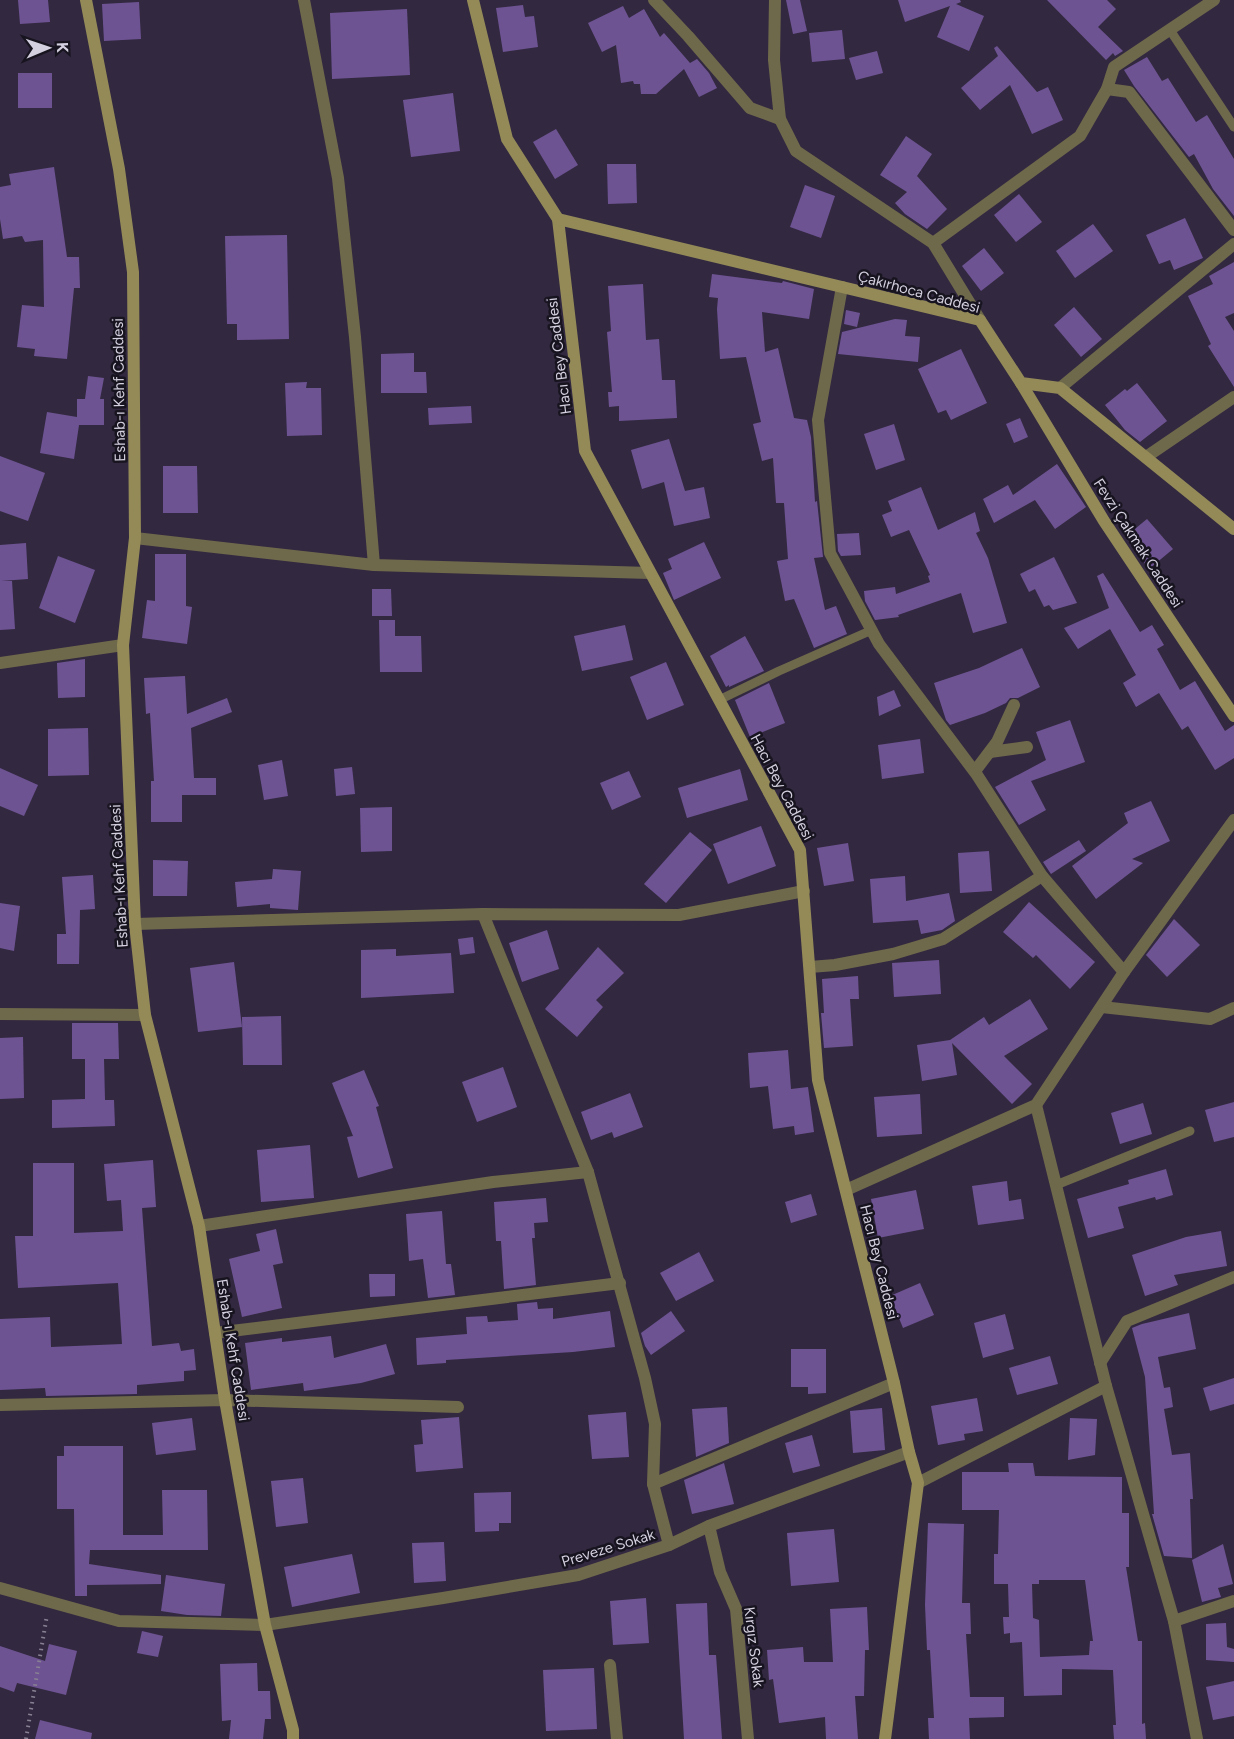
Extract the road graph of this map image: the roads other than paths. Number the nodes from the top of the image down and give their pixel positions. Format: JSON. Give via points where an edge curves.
{"nodes":[{"id":1,"x":86,"y":0,"type":"edge"},
{"id":2,"x":304,"y":0,"type":"edge"},
{"id":3,"x":473,"y":0,"type":"edge"},
{"id":4,"x":654,"y":0,"type":"edge"},
{"id":5,"x":775,"y":0,"type":"edge"},
{"id":6,"x":1214,"y":0,"type":"edge"},
{"id":7,"x":1170,"y":30,"type":"junction"},
{"id":8,"x":1107,"y":89,"type":"junction"},
{"id":9,"x":780,"y":119,"type":"junction"},
{"id":10,"x":1234,"y":127,"type":"edge"},
{"id":11,"x":558,"y":219,"type":"junction"},
{"id":12,"x":1234,"y":230,"type":"edge"},
{"id":13,"x":933,"y":243,"type":"junction"},
{"id":14,"x":1234,"y":244,"type":"edge"},
{"id":15,"x":842,"y":287,"type":"junction"},
{"id":16,"x":980,"y":321,"type":"junction"},
{"id":17,"x":1021,"y":383,"type":"junction"},
{"id":18,"x":1060,"y":388,"type":"junction"},
{"id":19,"x":1234,"y":397,"type":"edge"},
{"id":20,"x":1146,"y":457,"type":"junction"},
{"id":21,"x":1234,"y":529,"type":"edge"},
{"id":22,"x":135,"y":538,"type":"junction"},
{"id":23,"x":374,"y":565,"type":"junction"},
{"id":24,"x":650,"y":573,"type":"junction"},
{"id":25,"x":872,"y":630,"type":"junction"},
{"id":26,"x":123,"y":645,"type":"junction"},
{"id":27,"x":0,"y":663,"type":"edge"},
{"id":28,"x":719,"y":700,"type":"junction"},
{"id":29,"x":1014,"y":705,"type":"dead end"},
{"id":30,"x":1234,"y":716,"type":"edge"},
{"id":31,"x":1027,"y":747,"type":"dead end"},
{"id":32,"x":990,"y":752,"type":"junction"},
{"id":33,"x":975,"y":771,"type":"junction"},
{"id":34,"x":1234,"y":820,"type":"edge"},
{"id":35,"x":1042,"y":876,"type":"junction"},
{"id":36,"x":804,"y":891,"type":"junction"},
{"id":37,"x":483,"y":914,"type":"junction"},
{"id":38,"x":135,"y":924,"type":"junction"},
{"id":39,"x":810,"y":967,"type":"junction"},
{"id":40,"x":1124,"y":972,"type":"junction"},
{"id":41,"x":1102,"y":1007,"type":"junction"},
{"id":42,"x":1234,"y":1008,"type":"edge"},
{"id":43,"x":0,"y":1014,"type":"edge"},
{"id":44,"x":145,"y":1016,"type":"junction"},
{"id":45,"x":1036,"y":1106,"type":"junction"},
{"id":46,"x":1190,"y":1131,"type":"dead end"},
{"id":47,"x":588,"y":1172,"type":"junction"},
{"id":48,"x":1056,"y":1185,"type":"junction"},
{"id":49,"x":846,"y":1190,"type":"junction"},
{"id":50,"x":199,"y":1226,"type":"junction"},
{"id":51,"x":1234,"y":1277,"type":"edge"},
{"id":52,"x":620,"y":1283,"type":"junction"},
{"id":53,"x":215,"y":1333,"type":"junction"},
{"id":54,"x":1100,"y":1363,"type":"junction"},
{"id":55,"x":894,"y":1383,"type":"junction"},
{"id":56,"x":1106,"y":1386,"type":"junction"},
{"id":57,"x":225,"y":1400,"type":"junction"},
{"id":58,"x":0,"y":1405,"type":"edge"},
{"id":59,"x":458,"y":1407,"type":"dead end"},
{"id":60,"x":909,"y":1452,"type":"junction"},
{"id":61,"x":918,"y":1483,"type":"junction"},
{"id":62,"x":653,"y":1484,"type":"junction"},
{"id":63,"x":709,"y":1526,"type":"junction"},
{"id":64,"x":669,"y":1545,"type":"junction"},
{"id":65,"x":0,"y":1588,"type":"edge"},
{"id":66,"x":1234,"y":1601,"type":"edge"},
{"id":67,"x":1174,"y":1621,"type":"junction"},
{"id":68,"x":265,"y":1624,"type":"junction"},
{"id":69,"x":610,"y":1665,"type":"dead end"},
{"id":70,"x":293,"y":1739,"type":"edge"},
{"id":71,"x":617,"y":1739,"type":"edge"},
{"id":72,"x":748,"y":1739,"type":"edge"},
{"id":73,"x":885,"y":1739,"type":"edge"},
{"id":74,"x":1197,"y":1739,"type":"edge"}],
"edges":[{"from":1,"to":22,"type":"street","name":"Eshab-ı Kehf Caddesi","via":[[119,169],[133,272]]},
{"from":2,"to":23,"type":"street","via":[[338,178]]},
{"from":3,"to":11,"type":"street","name":"Hacı Bey Caddesi","via":[[507,139]]},
{"from":4,"to":9,"type":"street","via":[[750,108]]},
{"from":5,"to":9,"type":"street","via":[[774,60]]},
{"from":6,"to":7,"type":"street"},
{"from":7,"to":8,"type":"street","via":[[1114,67]]},
{"from":7,"to":10,"type":"lane"},
{"from":8,"to":12,"type":"street","via":[[1130,92]]},
{"from":8,"to":13,"type":"street","via":[[1080,135]]},
{"from":9,"to":13,"type":"street","via":[[796,151]]},
{"from":11,"to":15,"type":"street","name":"Çakırhoca Caddesi"},
{"from":11,"to":24,"type":"street","name":"Hacı Bey Caddesi","via":[[585,451]]},
{"from":13,"to":16,"type":"street"},
{"from":14,"to":18,"type":"street"},
{"from":15,"to":16,"type":"street","name":"Çakırhoca Caddesi"},
{"from":15,"to":25,"type":"street","via":[[818,420],[830,554]]},
{"from":16,"to":17,"type":"street","name":"Çakırhoca Caddesi"},
{"from":17,"to":18,"type":"street"},
{"from":17,"to":30,"type":"street","name":"Fevzi Çakmak Caddesi","via":[[1104,521]]},
{"from":18,"to":20,"type":"street"},
{"from":19,"to":20,"type":"street"},
{"from":20,"to":21,"type":"street"},
{"from":22,"to":23,"type":"street"},
{"from":22,"to":26,"type":"street","name":"Eshab-ı Kehf Caddesi"},
{"from":23,"to":24,"type":"street"},
{"from":24,"to":28,"type":"street","name":"Hacı Bey Caddesi"},
{"from":25,"to":28,"type":"lane"},
{"from":25,"to":33,"type":"street"},
{"from":26,"to":27,"type":"street"},
{"from":26,"to":38,"type":"street","name":"Eshab-ı Kehf Caddesi"},
{"from":28,"to":36,"type":"street","name":"Hacı Bey Caddesi","via":[[800,850]]},
{"from":29,"to":32,"type":"street"},
{"from":31,"to":32,"type":"street"},
{"from":32,"to":33,"type":"street"},
{"from":33,"to":35,"type":"street"},
{"from":34,"to":40,"type":"street"},
{"from":35,"to":39,"type":"street","via":[[943,939],[893,954]]},
{"from":35,"to":40,"type":"street"},
{"from":36,"to":37,"type":"street","via":[[679,915]]},
{"from":36,"to":39,"type":"street","name":"Hacı Bey Caddesi"},
{"from":37,"to":38,"type":"street"},
{"from":37,"to":47,"type":"street"},
{"from":38,"to":44,"type":"street","name":"Eshab-ı Kehf Caddesi"},
{"from":39,"to":49,"type":"street","name":"Hacı Bey Caddesi","via":[[818,1080]]},
{"from":40,"to":41,"type":"street"},
{"from":41,"to":42,"type":"street","via":[[1210,1019]]},
{"from":41,"to":45,"type":"street"},
{"from":43,"to":44,"type":"street"},
{"from":44,"to":50,"type":"street","name":"Eshab-ı Kehf Caddesi"},
{"from":45,"to":48,"type":"street"},
{"from":45,"to":49,"type":"street"},
{"from":46,"to":48,"type":"lane"},
{"from":47,"to":50,"type":"street","via":[[494,1182]]},
{"from":47,"to":52,"type":"street"},
{"from":48,"to":54,"type":"street"},
{"from":49,"to":55,"type":"street","name":"Hacı Bey Caddesi"},
{"from":50,"to":53,"type":"street","name":"Eshab-ı Kehf Caddesi"},
{"from":51,"to":54,"type":"street","via":[[1126,1321]]},
{"from":52,"to":53,"type":"street"},
{"from":52,"to":62,"type":"street","via":[[655,1424]]},
{"from":53,"to":57,"type":"street","name":"Eshab-ı Kehf Caddesi"},
{"from":54,"to":56,"type":"street"},
{"from":55,"to":60,"type":"street","name":"Hacı Bey Caddesi"},
{"from":55,"to":62,"type":"street"},
{"from":56,"to":61,"type":"street"},
{"from":56,"to":67,"type":"street"},
{"from":57,"to":58,"type":"street"},
{"from":57,"to":59,"type":"street"},
{"from":57,"to":68,"type":"street","name":"Eshab-ı Kehf Caddesi"},
{"from":60,"to":61,"type":"street","name":"Hacı Bey Caddesi"},
{"from":60,"to":63,"type":"street","name":"Preveze Sokak"},
{"from":61,"to":73,"type":"street","name":"Hacı Bey Caddesi"},
{"from":62,"to":64,"type":"street"},
{"from":63,"to":64,"type":"street","name":"Preveze Sokak"},
{"from":63,"to":72,"type":"street","name":"Kırgız Sokak","via":[[720,1572],[736,1609]]},
{"from":64,"to":68,"type":"street","name":"Preveze Sokak","via":[[578,1575]]},
{"from":65,"to":68,"type":"street","name":"Preveze Sokak","via":[[119,1621]]},
{"from":66,"to":67,"type":"street"},
{"from":67,"to":74,"type":"street"},
{"from":68,"to":70,"type":"street","name":"Eshab-ı Kehf Caddesi"},
{"from":69,"to":71,"type":"street"}]}
